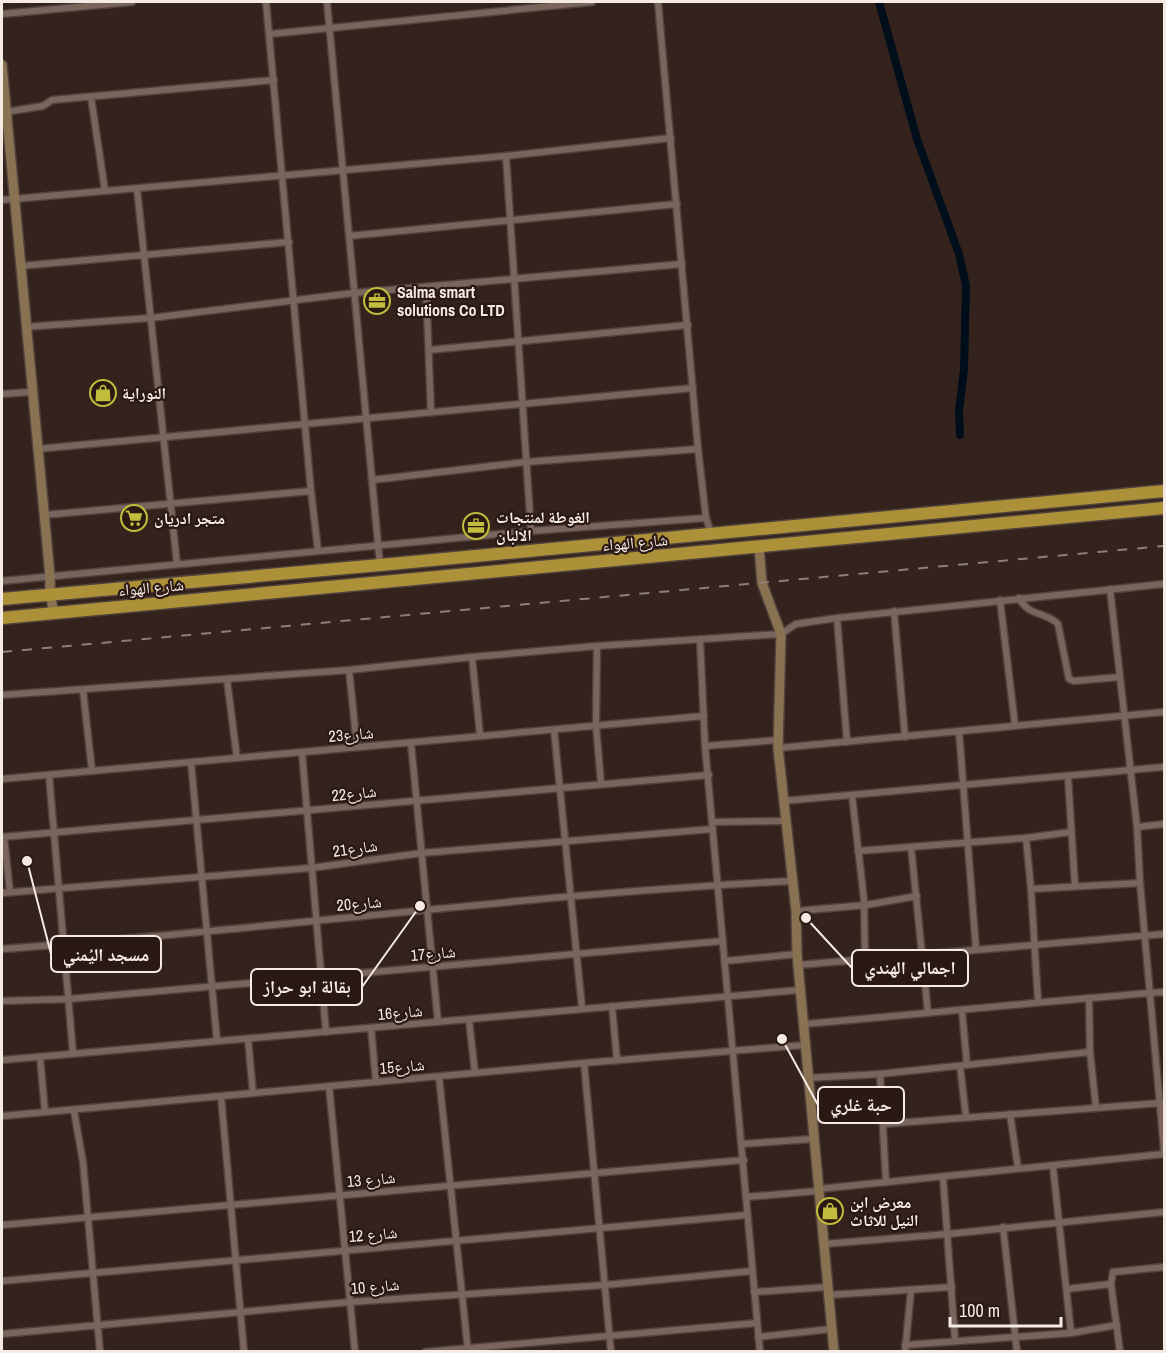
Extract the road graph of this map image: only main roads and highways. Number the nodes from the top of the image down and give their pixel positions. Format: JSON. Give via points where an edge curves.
{"nodes":[{"id":1,"x":1164,"y":491,"type":"edge"},
{"id":2,"x":1164,"y":508,"type":"edge"},
{"id":3,"x":2,"y":599,"type":"edge"},
{"id":4,"x":2,"y":618,"type":"edge"}],
"edges":[{"from":1,"to":3,"type":"highway","name":"شارع الهواء"},
{"from":2,"to":4,"type":"highway","name":"شارع الهواء"}]}
